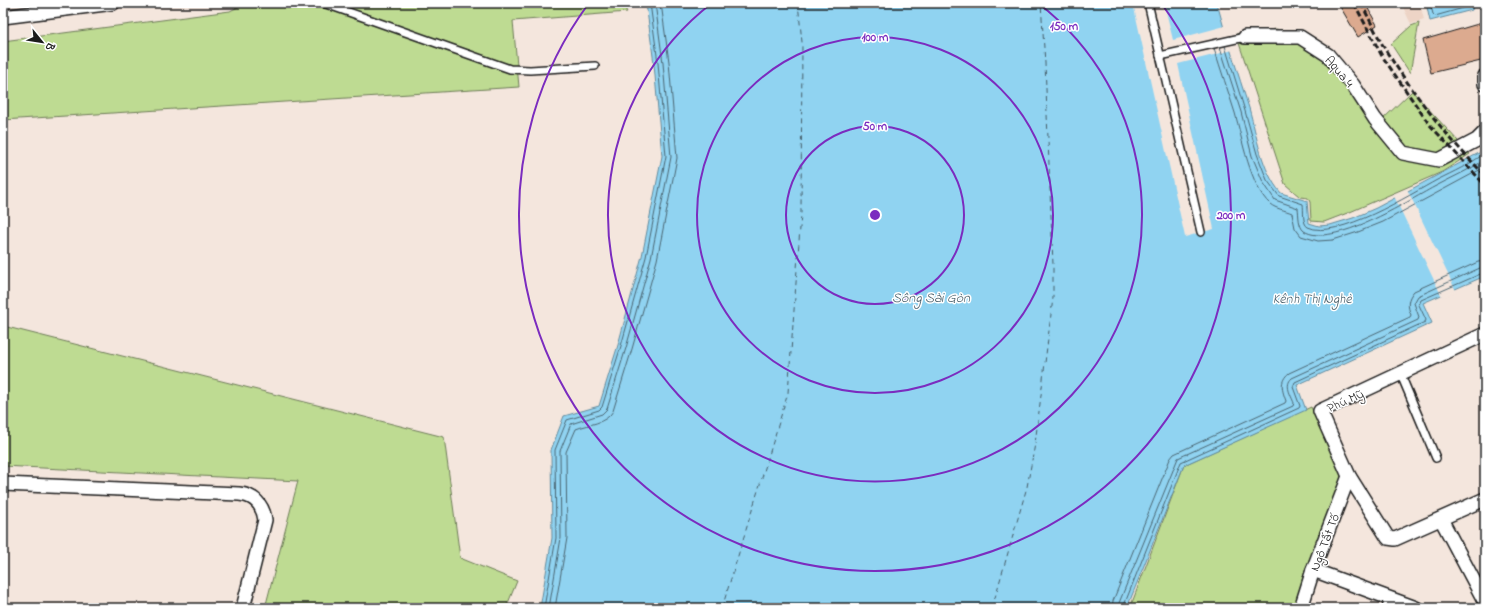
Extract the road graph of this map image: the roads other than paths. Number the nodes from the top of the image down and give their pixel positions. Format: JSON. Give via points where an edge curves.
{"nodes":[{"id":1,"x":113,"y":3,"type":"edge"},
{"id":2,"x":324,"y":3,"type":"edge"},
{"id":3,"x":1149,"y":7,"type":"dead end"},
{"id":4,"x":3,"y":17,"type":"edge"},
{"id":5,"x":1245,"y":37,"type":"joint"},
{"id":6,"x":1160,"y":56,"type":"junction"},
{"id":7,"x":595,"y":66,"type":"dead end"},
{"id":8,"x":1485,"y":76,"type":"edge"},
{"id":9,"x":1485,"y":84,"type":"edge"},
{"id":10,"x":1485,"y":132,"type":"edge"},
{"id":11,"x":1200,"y":232,"type":"dead end"},
{"id":12,"x":1485,"y":334,"type":"edge"},
{"id":13,"x":1401,"y":374,"type":"junction"},
{"id":14,"x":1436,"y":458,"type":"dead end"},
{"id":15,"x":1349,"y":476,"type":"junction"},
{"id":16,"x":3,"y":484,"type":"edge"},
{"id":17,"x":1485,"y":499,"type":"edge"},
{"id":18,"x":1441,"y":519,"type":"junction"},
{"id":19,"x":1314,"y":570,"type":"junction"},
{"id":20,"x":1484,"y":601,"type":"edge"},
{"id":21,"x":1387,"y":603,"type":"edge"},
{"id":22,"x":243,"y":608,"type":"edge"},
{"id":23,"x":1301,"y":608,"type":"edge"},
{"id":24,"x":1416,"y":608,"type":"edge"}],
"edges":[{"from":1,"to":4,"type":"street"},
{"from":2,"to":7,"type":"lane","via":[[510,70]]},
{"from":3,"to":6,"type":"lane"},
{"from":5,"to":6,"type":"lane","name":"Aqua 4"},
{"from":5,"to":10,"type":"street","name":"Aqua 4","via":[[1300,37],[1328,55],[1353,85],[1375,120],[1403,153],[1439,160],[1477,140]]},
{"from":6,"to":11,"type":"lane"},
{"from":8,"to":9,"type":"street"},
{"from":12,"to":13,"type":"street","name":"Phú Mỹ"},
{"from":13,"to":14,"type":"lane"},
{"from":13,"to":15,"type":"street","name":"Phú Mỹ","via":[[1320,411]]},
{"from":15,"to":18,"type":"street","name":"Phú Mỹ","via":[[1388,538],[1396,539]]},
{"from":15,"to":19,"type":"street","name":"Ngô Tất Tố"},
{"from":16,"to":22,"type":"street","via":[[249,496],[261,507],[265,520]]},
{"from":17,"to":18,"type":"street"},
{"from":18,"to":20,"type":"street"},
{"from":19,"to":21,"type":"street"},
{"from":19,"to":23,"type":"street","name":"Ngô Tất Tố"},
{"from":21,"to":24,"type":"street"}]}
